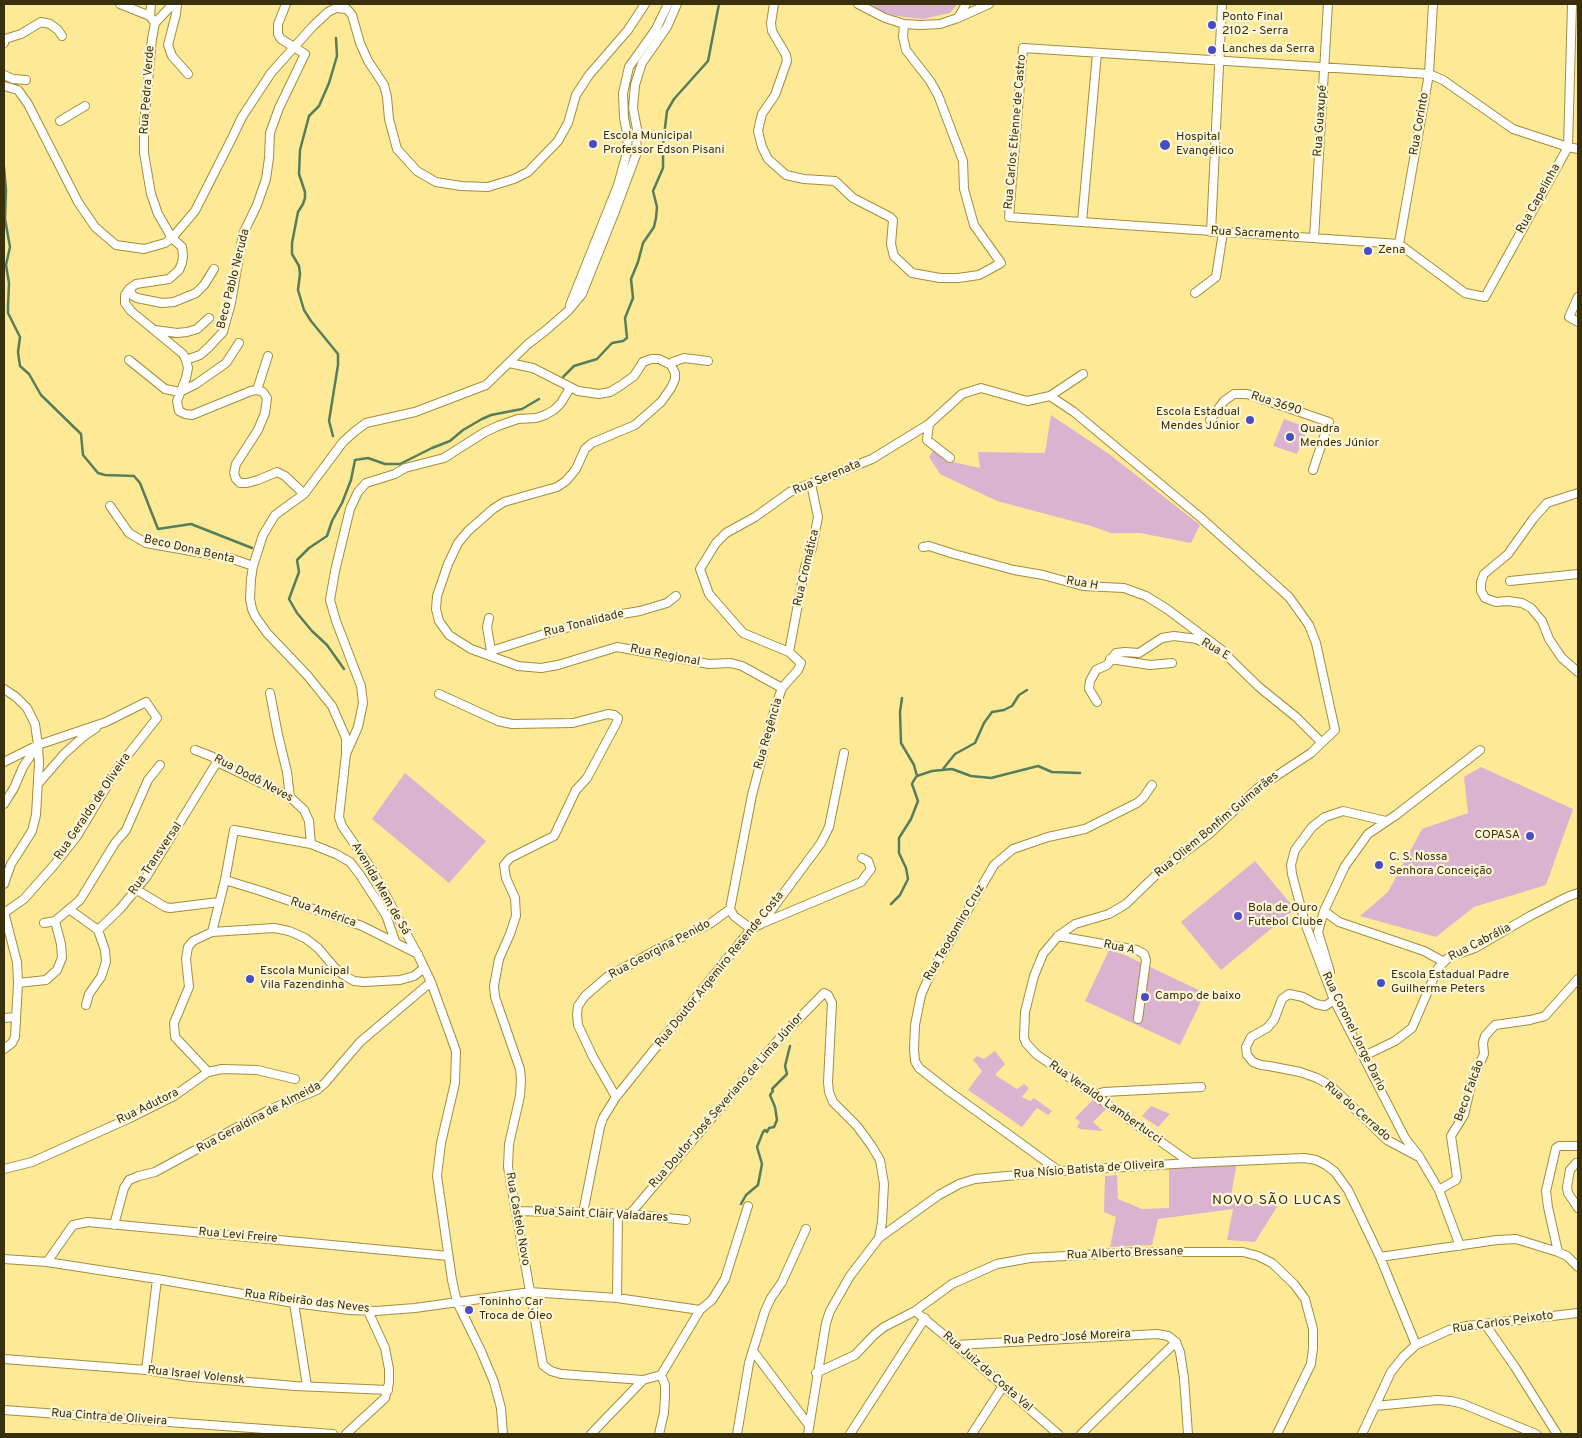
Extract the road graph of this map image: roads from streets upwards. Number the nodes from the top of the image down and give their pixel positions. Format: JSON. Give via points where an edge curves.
{"nodes":[{"id":1,"x":120,"y":4,"type":"edge"},
{"id":2,"x":152,"y":4,"type":"edge"},
{"id":3,"x":175,"y":4,"type":"edge"},
{"id":4,"x":286,"y":4,"type":"edge"},
{"id":5,"x":645,"y":4,"type":"edge"},
{"id":6,"x":668,"y":4,"type":"edge"},
{"id":7,"x":677,"y":4,"type":"edge"},
{"id":8,"x":774,"y":4,"type":"edge"},
{"id":9,"x":858,"y":4,"type":"edge"},
{"id":10,"x":868,"y":4,"type":"edge"},
{"id":11,"x":966,"y":4,"type":"edge"},
{"id":12,"x":989,"y":4,"type":"edge"},
{"id":13,"x":1222,"y":4,"type":"edge"},
{"id":14,"x":1328,"y":4,"type":"edge"},
{"id":15,"x":1433,"y":4,"type":"edge"},
{"id":16,"x":1572,"y":4,"type":"edge"},
{"id":17,"x":873,"y":12,"type":"junction"},
{"id":18,"x":958,"y":18,"type":"junction"},
{"id":19,"x":153,"y":20,"type":"junction"},
{"id":20,"x":904,"y":24,"type":"junction"},
{"id":21,"x":62,"y":36,"type":"dead end"},
{"id":22,"x":4,"y":44,"type":"edge"},
{"id":23,"x":295,"y":48,"type":"junction"},
{"id":24,"x":1097,"y":53,"type":"junction"},
{"id":25,"x":1220,"y":61,"type":"junction"},
{"id":26,"x":1324,"y":68,"type":"junction"},
{"id":27,"x":188,"y":74,"type":"dead end"},
{"id":28,"x":1429,"y":74,"type":"junction"},
{"id":29,"x":4,"y":75,"type":"edge"},
{"id":30,"x":26,"y":80,"type":"dead end"},
{"id":31,"x":4,"y":86,"type":"edge"},
{"id":32,"x":85,"y":106,"type":"dead end"},
{"id":33,"x":60,"y":121,"type":"dead end"},
{"id":34,"x":1568,"y":147,"type":"junction"},
{"id":35,"x":1578,"y":149,"type":"edge"},
{"id":36,"x":1010,"y":217,"type":"joint"},
{"id":37,"x":1082,"y":222,"type":"junction"},
{"id":38,"x":1211,"y":232,"type":"junction"},
{"id":39,"x":1223,"y":232,"type":"junction"},
{"id":40,"x":172,"y":238,"type":"junction"},
{"id":41,"x":1314,"y":238,"type":"junction"},
{"id":42,"x":1399,"y":244,"type":"junction"},
{"id":43,"x":214,"y":269,"type":"dead end"},
{"id":44,"x":128,"y":289,"type":"junction"},
{"id":45,"x":579,"y":293,"type":"junction"},
{"id":46,"x":1195,"y":293,"type":"dead end"},
{"id":47,"x":1578,"y":297,"type":"edge"},
{"id":48,"x":209,"y":318,"type":"dead end"},
{"id":49,"x":1578,"y":322,"type":"edge"},
{"id":50,"x":155,"y":330,"type":"junction"},
{"id":51,"x":239,"y":344,"type":"dead end"},
{"id":52,"x":268,"y":356,"type":"dead end"},
{"id":53,"x":129,"y":360,"type":"dead end"},
{"id":54,"x":186,"y":360,"type":"junction"},
{"id":55,"x":708,"y":361,"type":"dead end"},
{"id":56,"x":509,"y":363,"type":"junction"},
{"id":57,"x":671,"y":365,"type":"junction"},
{"id":58,"x":1083,"y":374,"type":"dead end"},
{"id":59,"x":570,"y":388,"type":"junction"},
{"id":60,"x":257,"y":390,"type":"junction"},
{"id":61,"x":180,"y":392,"type":"junction"},
{"id":62,"x":1050,"y":396,"type":"junction"},
{"id":63,"x":1210,"y":420,"type":"dead end"},
{"id":64,"x":929,"y":424,"type":"junction"},
{"id":65,"x":950,"y":458,"type":"dead end"},
{"id":66,"x":1314,"y":470,"type":"dead end"},
{"id":67,"x":811,"y":484,"type":"junction"},
{"id":68,"x":1578,"y":493,"type":"edge"},
{"id":69,"x":304,"y":494,"type":"junction"},
{"id":70,"x":110,"y":506,"type":"dead end"},
{"id":71,"x":923,"y":548,"type":"dead end"},
{"id":72,"x":253,"y":566,"type":"junction"},
{"id":73,"x":1578,"y":574,"type":"edge"},
{"id":74,"x":1510,"y":581,"type":"dead end"},
{"id":75,"x":676,"y":596,"type":"dead end"},
{"id":76,"x":489,"y":618,"type":"dead end"},
{"id":77,"x":789,"y":652,"type":"junction"},
{"id":78,"x":489,"y":653,"type":"junction"},
{"id":79,"x":1227,"y":654,"type":"junction"},
{"id":80,"x":1110,"y":659,"type":"junction"},
{"id":81,"x":1172,"y":663,"type":"dead end"},
{"id":82,"x":1578,"y":672,"type":"edge"},
{"id":83,"x":782,"y":688,"type":"junction"},
{"id":84,"x":4,"y":689,"type":"edge"},
{"id":85,"x":270,"y":693,"type":"dead end"},
{"id":86,"x":440,"y":694,"type":"dead end"},
{"id":87,"x":1097,"y":702,"type":"dead end"},
{"id":88,"x":106,"y":722,"type":"junction"},
{"id":89,"x":1321,"y":742,"type":"junction"},
{"id":90,"x":38,"y":745,"type":"junction"},
{"id":91,"x":195,"y":750,"type":"dead end"},
{"id":92,"x":1480,"y":750,"type":"dead end"},
{"id":93,"x":844,"y":753,"type":"dead end"},
{"id":94,"x":346,"y":754,"type":"junction"},
{"id":95,"x":4,"y":762,"type":"edge"},
{"id":96,"x":217,"y":762,"type":"junction"},
{"id":97,"x":160,"y":765,"type":"dead end"},
{"id":98,"x":37,"y":785,"type":"junction"},
{"id":99,"x":1152,"y":785,"type":"dead end"},
{"id":100,"x":290,"y":797,"type":"junction"},
{"id":101,"x":4,"y":804,"type":"edge"},
{"id":102,"x":1386,"y":821,"type":"junction"},
{"id":103,"x":311,"y":844,"type":"junction"},
{"id":104,"x":862,"y":858,"type":"dead end"},
{"id":105,"x":11,"y":864,"type":"junction"},
{"id":106,"x":4,"y":870,"type":"edge"},
{"id":107,"x":225,"y":880,"type":"junction"},
{"id":108,"x":4,"y":884,"type":"edge"},
{"id":109,"x":137,"y":890,"type":"junction"},
{"id":110,"x":1578,"y":893,"type":"edge"},
{"id":111,"x":220,"y":902,"type":"junction"},
{"id":112,"x":69,"y":909,"type":"junction"},
{"id":113,"x":730,"y":909,"type":"junction"},
{"id":114,"x":1324,"y":911,"type":"junction"},
{"id":115,"x":4,"y":912,"type":"edge"},
{"id":116,"x":55,"y":921,"type":"junction"},
{"id":117,"x":44,"y":924,"type":"dead end"},
{"id":118,"x":761,"y":924,"type":"junction"},
{"id":119,"x":98,"y":930,"type":"junction"},
{"id":120,"x":751,"y":930,"type":"junction"},
{"id":121,"x":212,"y":932,"type":"junction"},
{"id":122,"x":1058,"y":936,"type":"junction"},
{"id":123,"x":395,"y":941,"type":"junction"},
{"id":124,"x":418,"y":954,"type":"junction"},
{"id":125,"x":1444,"y":962,"type":"junction"},
{"id":126,"x":424,"y":968,"type":"junction"},
{"id":127,"x":1330,"y":972,"type":"dead end"},
{"id":128,"x":1578,"y":979,"type":"edge"},
{"id":129,"x":431,"y":982,"type":"junction"},
{"id":130,"x":18,"y":983,"type":"junction"},
{"id":131,"x":1334,"y":1000,"type":"junction"},
{"id":132,"x":86,"y":1005,"type":"dead end"},
{"id":133,"x":16,"y":1017,"type":"junction"},
{"id":134,"x":4,"y":1018,"type":"edge"},
{"id":135,"x":1138,"y":1018,"type":"dead end"},
{"id":136,"x":1024,"y":1038,"type":"joint"},
{"id":137,"x":4,"y":1049,"type":"edge"},
{"id":138,"x":1364,"y":1056,"type":"junction"},
{"id":139,"x":208,"y":1072,"type":"junction"},
{"id":140,"x":295,"y":1080,"type":"dead end"},
{"id":141,"x":1201,"y":1086,"type":"dead end"},
{"id":142,"x":1096,"y":1095,"type":"junction"},
{"id":143,"x":616,"y":1097,"type":"junction"},
{"id":144,"x":1575,"y":1147,"type":"edge"},
{"id":145,"x":1418,"y":1156,"type":"junction"},
{"id":146,"x":1191,"y":1163,"type":"junction"},
{"id":147,"x":1577,"y":1163,"type":"edge"},
{"id":148,"x":4,"y":1169,"type":"edge"},
{"id":149,"x":1059,"y":1171,"type":"junction"},
{"id":150,"x":1438,"y":1190,"type":"junction"},
{"id":151,"x":748,"y":1206,"type":"dead end"},
{"id":152,"x":1578,"y":1208,"type":"edge"},
{"id":153,"x":516,"y":1211,"type":"junction"},
{"id":154,"x":583,"y":1213,"type":"junction"},
{"id":155,"x":630,"y":1214,"type":"junction"},
{"id":156,"x":618,"y":1215,"type":"junction"},
{"id":157,"x":686,"y":1220,"type":"dead end"},
{"id":158,"x":114,"y":1225,"type":"junction"},
{"id":159,"x":806,"y":1229,"type":"dead end"},
{"id":160,"x":880,"y":1238,"type":"junction"},
{"id":161,"x":1460,"y":1246,"type":"junction"},
{"id":162,"x":1558,"y":1252,"type":"junction"},
{"id":163,"x":448,"y":1256,"type":"junction"},
{"id":164,"x":1380,"y":1257,"type":"junction"},
{"id":165,"x":4,"y":1259,"type":"edge"},
{"id":166,"x":47,"y":1262,"type":"junction"},
{"id":167,"x":1578,"y":1267,"type":"edge"},
{"id":168,"x":157,"y":1279,"type":"junction"},
{"id":169,"x":530,"y":1292,"type":"junction"},
{"id":170,"x":617,"y":1298,"type":"junction"},
{"id":171,"x":457,"y":1302,"type":"junction"},
{"id":172,"x":294,"y":1303,"type":"junction"},
{"id":173,"x":700,"y":1310,"type":"junction"},
{"id":174,"x":368,"y":1311,"type":"junction"},
{"id":175,"x":915,"y":1311,"type":"junction"},
{"id":176,"x":1578,"y":1313,"type":"edge"},
{"id":177,"x":925,"y":1318,"type":"junction"},
{"id":178,"x":1485,"y":1324,"type":"junction"},
{"id":179,"x":1176,"y":1342,"type":"junction"},
{"id":180,"x":956,"y":1345,"type":"junction"},
{"id":181,"x":1416,"y":1345,"type":"junction"},
{"id":182,"x":753,"y":1351,"type":"junction"},
{"id":183,"x":4,"y":1359,"type":"edge"},
{"id":184,"x":146,"y":1370,"type":"junction"},
{"id":185,"x":816,"y":1373,"type":"junction"},
{"id":186,"x":661,"y":1375,"type":"junction"},
{"id":187,"x":643,"y":1380,"type":"junction"},
{"id":188,"x":307,"y":1386,"type":"junction"},
{"id":189,"x":1003,"y":1386,"type":"junction"},
{"id":190,"x":388,"y":1390,"type":"junction"},
{"id":191,"x":1375,"y":1406,"type":"junction"},
{"id":192,"x":4,"y":1410,"type":"edge"},
{"id":193,"x":808,"y":1424,"type":"junction"},
{"id":194,"x":333,"y":1434,"type":"edge"},
{"id":195,"x":346,"y":1434,"type":"edge"},
{"id":196,"x":503,"y":1434,"type":"edge"},
{"id":197,"x":591,"y":1434,"type":"edge"},
{"id":198,"x":659,"y":1434,"type":"edge"},
{"id":199,"x":737,"y":1434,"type":"edge"},
{"id":200,"x":808,"y":1434,"type":"edge"},
{"id":201,"x":850,"y":1434,"type":"edge"},
{"id":202,"x":972,"y":1434,"type":"edge"},
{"id":203,"x":1058,"y":1434,"type":"edge"},
{"id":204,"x":1081,"y":1434,"type":"edge"},
{"id":205,"x":1188,"y":1434,"type":"edge"},
{"id":206,"x":1277,"y":1434,"type":"edge"},
{"id":207,"x":1362,"y":1434,"type":"edge"},
{"id":208,"x":1536,"y":1434,"type":"edge"},
{"id":209,"x":1556,"y":1434,"type":"edge"}],
"edges":[{"from":1,"to":19,"type":"street"},
{"from":2,"to":19,"type":"street","name":"Rua Pedra Verde"},
{"from":3,"to":19,"type":"street"},
{"from":3,"to":27,"type":"street","via":[[176,14],[168,45],[172,56]]},
{"from":4,"to":23,"type":"street","via":[[278,24],[278,34]]},
{"from":5,"to":23,"type":"street","via":[[628,30],[589,75],[576,96],[568,123],[558,141],[528,172],[488,187],[436,182],[417,171],[397,149],[384,85],[368,61],[350,11],[336,8],[328,12]]},
{"from":6,"to":45,"type":"street","via":[[656,29],[629,67],[623,93],[628,138],[626,156]]},
{"from":7,"to":45,"type":"street","via":[[667,27],[638,72],[633,108],[637,129],[636,156]]},
{"from":8,"to":20,"type":"street","via":[[772,31],[787,61],[775,95],[762,114],[758,131],[768,159],[786,175],[835,181],[853,198],[890,216],[893,220],[891,244],[894,256],[912,273],[940,278],[979,275],[1001,263],[974,225],[964,189],[963,161],[938,95],[906,50]]},
{"from":9,"to":17,"type":"street"},
{"from":10,"to":17,"type":"street"},
{"from":11,"to":18,"type":"street"},
{"from":12,"to":18,"type":"street"},
{"from":13,"to":25,"type":"street"},
{"from":14,"to":26,"type":"street","name":"Rua Guaxupé"},
{"from":15,"to":28,"type":"street","name":"Rua Corinto"},
{"from":16,"to":34,"type":"street","name":"Rua Capelinha"},
{"from":17,"to":20,"type":"street"},
{"from":18,"to":20,"type":"street","via":[[940,24]]},
{"from":19,"to":40,"type":"street","name":"Rua Pedra Verde","via":[[144,124],[145,159],[151,194]]},
{"from":21,"to":22,"type":"street","via":[[50,24],[41,22],[5,39]]},
{"from":23,"to":40,"type":"street","via":[[272,73],[242,117],[195,211]]},
{"from":23,"to":54,"type":"street","name":"Beco Pablo Neruda","via":[[305,54],[270,134],[266,179],[243,234],[223,332],[200,355]]},
{"from":24,"to":25,"type":"street"},
{"from":24,"to":36,"type":"street","name":"Rua Carlos Etienne de Castro","via":[[1023,48]]},
{"from":24,"to":37,"type":"street"},
{"from":25,"to":26,"type":"street"},
{"from":25,"to":38,"type":"street"},
{"from":26,"to":28,"type":"street"},
{"from":26,"to":41,"type":"street","name":"Rua Guaxupé"},
{"from":28,"to":34,"type":"street","via":[[1443,80],[1513,129]]},
{"from":28,"to":42,"type":"street","name":"Rua Corinto"},
{"from":29,"to":30,"type":"street"},
{"from":31,"to":40,"type":"street","via":[[18,90],[28,104],[74,195],[95,227],[116,245],[144,249]]},
{"from":32,"to":33,"type":"street"},
{"from":34,"to":35,"type":"street"},
{"from":34,"to":42,"type":"street","name":"Rua Capelinha","via":[[1485,297],[1465,292]]},
{"from":36,"to":37,"type":"street","name":"Rua Sacramento"},
{"from":37,"to":38,"type":"street","name":"Rua Sacramento"},
{"from":38,"to":39,"type":"street","name":"Rua Sacramento"},
{"from":39,"to":41,"type":"street","name":"Rua Sacramento"},
{"from":39,"to":46,"type":"street","via":[[1216,277]]},
{"from":40,"to":44,"type":"street","name":"Rua Pedra Verde","via":[[182,247],[180,270],[170,279],[136,284]]},
{"from":41,"to":42,"type":"street","name":"Rua Sacramento"},
{"from":43,"to":44,"type":"street","via":[[196,293],[174,302],[137,298]]},
{"from":44,"to":50,"type":"street","via":[[126,303]]},
{"from":45,"to":56,"type":"street","via":[[568,312]]},
{"from":47,"to":49,"type":"street","via":[[1569,317]]},
{"from":48,"to":50,"type":"street","via":[[197,329],[187,332]]},
{"from":50,"to":54,"type":"street"},
{"from":51,"to":61,"type":"street","via":[[226,363]]},
{"from":52,"to":60,"type":"street"},
{"from":53,"to":61,"type":"street","via":[[165,389]]},
{"from":54,"to":61,"type":"street","via":[[188,368]]},
{"from":55,"to":57,"type":"street","via":[[684,358]]},
{"from":56,"to":59,"type":"street","via":[[547,374]]},
{"from":56,"to":69,"type":"street","via":[[486,385],[415,412],[366,423],[343,442]]},
{"from":57,"to":59,"type":"street","via":[[659,359],[643,362],[634,376],[604,393]]},
{"from":57,"to":78,"type":"street","name":"Rua Regional","via":[[675,373],[671,388],[661,402],[635,425],[592,443],[566,481],[557,487],[504,502],[475,523],[458,543],[437,596],[439,621],[449,635],[471,649]]},
{"from":58,"to":62,"type":"street"},
{"from":59,"to":94,"type":"street","name":"Avenida Mem de Sá","via":[[561,403],[545,415],[498,426],[444,458],[366,483],[358,492],[350,510],[330,600],[361,686],[363,703],[358,727]]},
{"from":60,"to":61,"type":"street","via":[[192,415],[179,411],[177,401]]},
{"from":60,"to":69,"type":"street","via":[[267,398],[266,413],[236,464],[236,479],[246,483],[277,472]]},
{"from":62,"to":64,"type":"street","name":"Rua Serenata","via":[[1027,401],[975,388],[962,394]]},
{"from":62,"to":89,"type":"street","name":"Rua Oliem Bonfim Guimarães","via":[[1074,412],[1193,511],[1289,597],[1309,624],[1328,696],[1335,730]]},
{"from":63,"to":66,"type":"street","name":"Rua 3690","via":[[1224,400],[1234,394],[1247,394],[1329,422]]},
{"from":64,"to":65,"type":"street","via":[[926,440]]},
{"from":64,"to":67,"type":"street","name":"Rua Serenata","via":[[872,459]]},
{"from":67,"to":77,"type":"street","name":"Rua Cromática","via":[[818,517]]},
{"from":67,"to":77,"type":"street","name":"Rua Serenata","via":[[790,492],[726,533],[700,569],[709,594],[743,633]]},
{"from":68,"to":82,"type":"street","via":[[1547,503],[1508,554],[1484,574],[1480,582],[1485,598],[1522,603],[1531,608],[1562,658]]},
{"from":69,"to":72,"type":"street","via":[[269,523]]},
{"from":70,"to":72,"type":"street","name":"Beco Dona Benta","via":[[129,533],[146,543],[230,558]]},
{"from":71,"to":79,"type":"street","name":"Rua H","via":[[929,546],[1083,586],[1124,588],[1167,609]]},
{"from":72,"to":94,"type":"street","via":[[250,599],[254,616],[332,706],[346,738]]},
{"from":73,"to":74,"type":"street"},
{"from":75,"to":78,"type":"street","name":"Rua Tonalidade","via":[[649,609],[552,632]]},
{"from":76,"to":78,"type":"street"},
{"from":77,"to":83,"type":"street","name":"Rua Regência","via":[[801,663]]},
{"from":78,"to":83,"type":"street","name":"Rua Regional","via":[[518,666],[541,668],[617,647],[634,649],[709,664],[731,663]]},
{"from":79,"to":80,"type":"street","name":"Rua E","via":[[1197,639],[1174,636],[1162,638],[1139,653],[1116,653]]},
{"from":79,"to":89,"type":"street","name":"Rua E"},
{"from":80,"to":81,"type":"street","via":[[1150,665]]},
{"from":80,"to":87,"type":"street","name":"Rua E","via":[[1107,665],[1096,670],[1090,681],[1089,689]]},
{"from":83,"to":113,"type":"street","name":"Rua Regência","via":[[752,795]]},
{"from":84,"to":90,"type":"street","via":[[27,708],[35,724]]},
{"from":85,"to":100,"type":"street"},
{"from":86,"to":153,"type":"street","name":"Rua Castelo Novo","via":[[476,712],[512,724],[574,723],[608,714],[618,718],[587,778],[576,790],[554,836],[510,858],[504,869],[515,898],[516,916],[499,959],[494,986],[520,1069],[520,1096],[507,1158]]},
{"from":88,"to":90,"type":"street"},
{"from":88,"to":98,"type":"street","via":[[64,754]]},
{"from":88,"to":115,"type":"street","name":"Rua Geraldo de Oliveira","via":[[146,702],[157,718],[119,766],[77,836],[55,864],[24,898]]},
{"from":89,"to":122,"type":"street","name":"Rua Oliem Bonfim Guimarães","via":[[1258,788],[1126,904],[1109,914],[1074,924]]},
{"from":90,"to":95,"type":"street"},
{"from":90,"to":98,"type":"street"},
{"from":90,"to":101,"type":"street"},
{"from":91,"to":96,"type":"street","name":"Rua Dodô Neves","via":[[213,756]]},
{"from":92,"to":102,"type":"street"},
{"from":93,"to":118,"type":"street","name":"Rua Doutor Argemiro Resende Costa","via":[[829,827],[822,843]]},
{"from":94,"to":124,"type":"street","name":"Avenida Mem de Sá","via":[[339,817],[342,826],[371,868]]},
{"from":96,"to":100,"type":"street","name":"Rua Dodô Neves"},
{"from":96,"to":109,"type":"street","name":"Rua Transversal"},
{"from":97,"to":112,"type":"street","via":[[148,780],[126,830],[80,900]]},
{"from":98,"to":105,"type":"street","via":[[32,831]]},
{"from":99,"to":149,"type":"street","name":"Rua Teodomiro Cruz","via":[[1137,804],[1085,829],[1048,836],[1013,848],[994,865],[921,995],[914,1049],[919,1068]]},
{"from":100,"to":103,"type":"street","name":"Rua Dodô Neves","via":[[304,810],[309,821]]},
{"from":102,"to":114,"type":"street","via":[[1368,834],[1346,866]]},
{"from":102,"to":131,"type":"street","name":"Rua Coronel Jorge Dario","via":[[1342,812],[1325,817],[1312,827],[1295,850],[1292,874],[1304,923]]},
{"from":103,"to":107,"type":"street","via":[[234,830]]},
{"from":103,"to":123,"type":"street","via":[[350,862],[386,915]]},
{"from":104,"to":118,"type":"street","via":[[868,861],[871,870],[861,882]]},
{"from":105,"to":106,"type":"street"},
{"from":105,"to":108,"type":"street"},
{"from":107,"to":111,"type":"street"},
{"from":107,"to":123,"type":"street","name":"Rua América","via":[[362,926]]},
{"from":109,"to":111,"type":"street","via":[[170,908]]},
{"from":109,"to":119,"type":"street","name":"Rua Transversal"},
{"from":110,"to":125,"type":"street","name":"Rua Cabrália"},
{"from":111,"to":121,"type":"street"},
{"from":112,"to":116,"type":"street"},
{"from":112,"to":119,"type":"street"},
{"from":113,"to":120,"type":"street"},
{"from":113,"to":143,"type":"street","name":"Rua Georgina Penido","via":[[711,924],[607,977],[578,1006],[578,1024]]},
{"from":114,"to":125,"type":"street","via":[[1339,922],[1424,951]]},
{"from":114,"to":127,"type":"street","via":[[1318,932]]},
{"from":115,"to":130,"type":"street","via":[[17,962]]},
{"from":116,"to":117,"type":"street"},
{"from":116,"to":130,"type":"street","via":[[62,958],[57,970],[46,980]]},
{"from":118,"to":120,"type":"street","name":"Rua Doutor Argemiro Resende Costa"},
{"from":119,"to":132,"type":"street","via":[[106,962]]},
{"from":120,"to":143,"type":"street","name":"Rua Doutor Argemiro Resende Costa"},
{"from":121,"to":126,"type":"street","via":[[274,928],[289,931],[318,948],[336,968],[354,981],[400,980],[414,976]]},
{"from":121,"to":139,"type":"street","via":[[193,940],[188,947],[189,987],[174,1023],[175,1037]]},
{"from":122,"to":135,"type":"street","name":"Rua A","via":[[1144,954],[1146,960]]},
{"from":122,"to":136,"type":"street","name":"Rua Oliem Bonfim Guimarães","via":[[1043,954],[1034,976],[1025,1012]]},
{"from":123,"to":124,"type":"street","name":"Rua América"},
{"from":124,"to":126,"type":"street","name":"Avenida Mem de Sá"},
{"from":125,"to":138,"type":"street","name":"Rua Cabrália","via":[[1438,968],[1412,1028],[1396,1041]]},
{"from":126,"to":129,"type":"street","name":"Avenida Mem de Sá"},
{"from":128,"to":150,"type":"street","name":"Beco Falcão","via":[[1545,1016],[1495,1025],[1485,1036],[1484,1054],[1472,1081],[1464,1115],[1451,1139],[1457,1177]]},
{"from":129,"to":158,"type":"street","name":"Rua Geraldina de Almeida","via":[[360,1042],[317,1090],[271,1109],[155,1172],[129,1180]]},
{"from":129,"to":163,"type":"street","name":"Avenida Mem de Sá","via":[[456,1050],[455,1083],[437,1176]]},
{"from":130,"to":133,"type":"street"},
{"from":131,"to":138,"type":"street","name":"Rua Coronel Jorge Dario"},
{"from":131,"to":145,"type":"street","name":"Rua do Cerrado","via":[[1325,1006],[1289,994],[1282,998],[1268,1028],[1251,1037],[1246,1046],[1247,1055],[1260,1066],[1300,1072],[1331,1086],[1387,1140]]},
{"from":133,"to":134,"type":"street"},
{"from":133,"to":137,"type":"street","via":[[15,1037]]},
{"from":136,"to":142,"type":"street","name":"Rua Veraldo Lambertucci","via":[[1036,1054]]},
{"from":138,"to":145,"type":"street","name":"Rua Coronel Jorge Dario","via":[[1405,1138]]},
{"from":139,"to":140,"type":"street","name":"Rua Adutora","via":[[257,1070]]},
{"from":139,"to":148,"type":"street","name":"Rua Adutora","via":[[174,1096],[130,1118],[32,1162]]},
{"from":141,"to":142,"type":"street"},
{"from":142,"to":146,"type":"street","name":"Rua Veraldo Lambertucci"},
{"from":143,"to":154,"type":"street","name":"Rua Doutor Argemiro Resende Costa","via":[[600,1127]]},
{"from":144,"to":147,"type":"street","via":[[1572,1154]]},
{"from":144,"to":162,"type":"street","via":[[1556,1148],[1546,1191]]},
{"from":145,"to":150,"type":"street","name":"Rua Coronel Jorge Dario"},
{"from":146,"to":149,"type":"street","name":"Rua Nísio Batista de Oliveira"},
{"from":146,"to":164,"type":"street","name":"Rua Nísio Batista de Oliveira","via":[[1316,1160],[1335,1172],[1348,1190]]},
{"from":147,"to":152,"type":"street","via":[[1570,1170],[1567,1187]]},
{"from":149,"to":160,"type":"street","name":"Rua Nísio Batista de Oliveira","via":[[975,1179],[959,1184]]},
{"from":150,"to":161,"type":"street","name":"Rua Coronel Jorge Dario"},
{"from":151,"to":173,"type":"street","via":[[725,1279],[712,1300]]},
{"from":153,"to":154,"type":"street","name":"Rua Saint Clair Valadares"},
{"from":153,"to":169,"type":"street","name":"Rua Castelo Novo"},
{"from":154,"to":156,"type":"street","name":"Rua Saint Clair Valadares"},
{"from":155,"to":156,"type":"street","name":"Rua Saint Clair Valadares"},
{"from":155,"to":157,"type":"street","name":"Rua Saint Clair Valadares"},
{"from":155,"to":160,"type":"street","name":"Rua Doutor José Severiano de Lima Júnior","via":[[785,1033],[815,1001],[828,994],[832,1003],[829,1092],[833,1102],[857,1126],[880,1160],[884,1184]]},
{"from":156,"to":170,"type":"street"},
{"from":158,"to":163,"type":"street","name":"Rua Levi Freire"},
{"from":158,"to":166,"type":"street","name":"Rua Levi Freire","via":[[88,1222],[73,1225]]},
{"from":159,"to":182,"type":"street","via":[[782,1282],[764,1311]]},
{"from":160,"to":185,"type":"street","name":"Rua Nísio Batista de Oliveira","via":[[850,1276],[830,1311]]},
{"from":161,"to":162,"type":"street","via":[[1516,1240]]},
{"from":161,"to":164,"type":"street"},
{"from":162,"to":167,"type":"street"},
{"from":163,"to":171,"type":"street","name":"Avenida Mem de Sá"},
{"from":164,"to":181,"type":"street","name":"Rua Nísio Batista de Oliveira"},
{"from":165,"to":166,"type":"street","name":"Rua Ribeirão das Neves"},
{"from":166,"to":168,"type":"street","name":"Rua Ribeirão das Neves"},
{"from":168,"to":172,"type":"street","name":"Rua Ribeirão das Neves"},
{"from":168,"to":184,"type":"street"},
{"from":169,"to":170,"type":"street","name":"Rua Ribeirão das Neves"},
{"from":169,"to":171,"type":"street","name":"Rua Ribeirão das Neves"},
{"from":169,"to":187,"type":"street","name":"Rua Castelo Novo","via":[[546,1369],[561,1374]]},
{"from":170,"to":173,"type":"street","name":"Rua Ribeirão das Neves"},
{"from":171,"to":174,"type":"street","name":"Rua Ribeirão das Neves"},
{"from":171,"to":196,"type":"street","name":"Avenida Mem de Sá","via":[[494,1382]]},
{"from":172,"to":174,"type":"street","name":"Rua Ribeirão das Neves"},
{"from":172,"to":188,"type":"street"},
{"from":173,"to":186,"type":"street"},
{"from":174,"to":190,"type":"street","via":[[385,1348]]},
{"from":175,"to":177,"type":"street","name":"Rua Juiz da Costa Val"},
{"from":175,"to":185,"type":"street","name":"Rua Alberto Bressane","via":[[884,1326],[855,1355]]},
{"from":175,"to":206,"type":"street","name":"Rua Alberto Bressane","via":[[952,1284],[972,1274],[997,1264],[1030,1258],[1138,1252],[1243,1252],[1258,1256],[1272,1263],[1294,1284],[1305,1299],[1313,1329],[1311,1364]]},
{"from":176,"to":178,"type":"street","name":"Rua Carlos Peixoto"},
{"from":177,"to":180,"type":"street","name":"Rua Juiz da Costa Val"},
{"from":177,"to":201,"type":"street"},
{"from":178,"to":181,"type":"street","name":"Rua Carlos Peixoto","via":[[1449,1330]]},
{"from":178,"to":209,"type":"street"},
{"from":179,"to":180,"type":"street","name":"Rua Pedro José Moreira","via":[[1157,1334]]},
{"from":179,"to":204,"type":"street"},
{"from":179,"to":205,"type":"street","via":[[1184,1378]]},
{"from":180,"to":189,"type":"street","name":"Rua Juiz da Costa Val"},
{"from":181,"to":191,"type":"street","name":"Rua Carlos Peixoto","via":[[1391,1372]]},
{"from":182,"to":193,"type":"street"},
{"from":182,"to":199,"type":"street","via":[[745,1378]]},
{"from":183,"to":184,"type":"street","name":"Rua Israel Volensk"},
{"from":184,"to":188,"type":"street","name":"Rua Israel Volensk","via":[[190,1377]]},
{"from":185,"to":193,"type":"street","name":"Rua Nísio Batista de Oliveira"},
{"from":186,"to":187,"type":"street"},
{"from":186,"to":198,"type":"street","via":[[666,1396]]},
{"from":187,"to":197,"type":"street"},
{"from":188,"to":190,"type":"street","name":"Rua Israel Volensk"},
{"from":189,"to":202,"type":"street"},
{"from":189,"to":203,"type":"street","name":"Rua Juiz da Costa Val"},
{"from":190,"to":195,"type":"street","via":[[385,1398]]},
{"from":191,"to":207,"type":"street","name":"Rua Carlos Peixoto"},
{"from":191,"to":208,"type":"street","via":[[1451,1401]]},
{"from":192,"to":194,"type":"street","name":"Rua Cintra de Oliveira"},
{"from":193,"to":200,"type":"street","name":"Rua Nísio Batista de Oliveira"}]}
